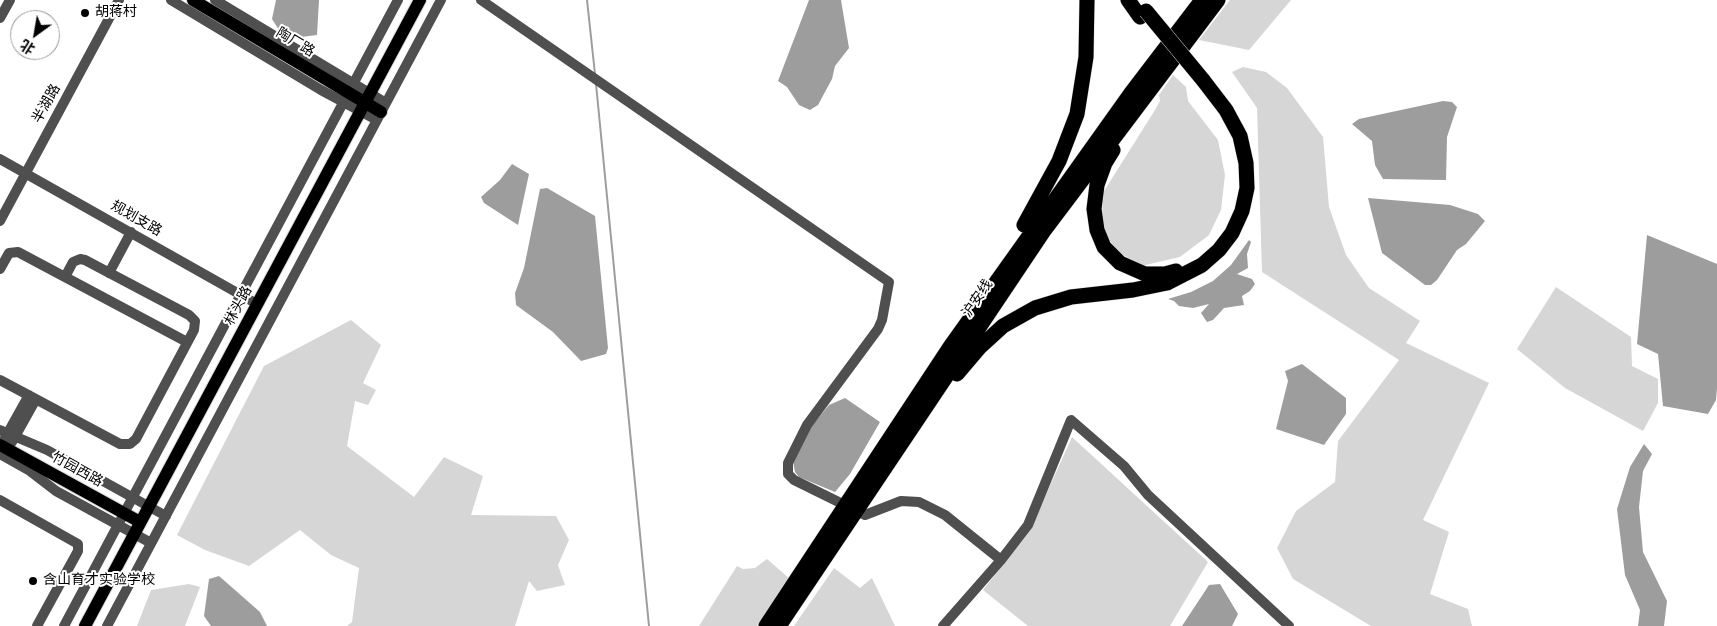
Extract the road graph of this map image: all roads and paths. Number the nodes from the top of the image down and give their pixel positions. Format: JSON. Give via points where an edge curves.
{"nodes":[{"id":1,"x":10,"y":0,"type":"edge"},
{"id":2,"x":119,"y":0,"type":"edge"},
{"id":3,"x":171,"y":0,"type":"edge"},
{"id":4,"x":193,"y":0,"type":"edge"},
{"id":5,"x":215,"y":0,"type":"edge"},
{"id":6,"x":398,"y":0,"type":"edge"},
{"id":7,"x":420,"y":0,"type":"edge"},
{"id":8,"x":442,"y":0,"type":"edge"},
{"id":9,"x":480,"y":0,"type":"edge"},
{"id":10,"x":1087,"y":0,"type":"edge"},
{"id":11,"x":1128,"y":0,"type":"edge"},
{"id":12,"x":1202,"y":0,"type":"edge"},
{"id":13,"x":1218,"y":0,"type":"edge"},
{"id":14,"x":1141,"y":9,"type":"edge"},
{"id":15,"x":0,"y":18,"type":"edge"},
{"id":16,"x":1166,"y":66,"type":"junction"},
{"id":17,"x":1200,"y":83,"type":"junction"},
{"id":18,"x":349,"y":93,"type":"junction"},
{"id":19,"x":365,"y":103,"type":"junction"},
{"id":20,"x":382,"y":112,"type":"junction"},
{"id":21,"x":0,"y":159,"type":"edge"},
{"id":22,"x":25,"y":172,"type":"junction"},
{"id":23,"x":0,"y":221,"type":"edge"},
{"id":24,"x":131,"y":232,"type":"junction"},
{"id":25,"x":0,"y":269,"type":"edge"},
{"id":26,"x":109,"y":273,"type":"junction"},
{"id":27,"x":65,"y":277,"type":"junction"},
{"id":28,"x":241,"y":294,"type":"junction"},
{"id":29,"x":257,"y":304,"type":"junction"},
{"id":30,"x":187,"y":342,"type":"junction"},
{"id":31,"x":952,"y":344,"type":"junction"},
{"id":32,"x":0,"y":380,"type":"edge"},
{"id":33,"x":32,"y":397,"type":"junction"},
{"id":34,"x":4,"y":442,"type":"edge"},
{"id":35,"x":875,"y":480,"type":"junction"},
{"id":36,"x":133,"y":497,"type":"junction"},
{"id":37,"x":0,"y":500,"type":"edge"},
{"id":38,"x":149,"y":506,"type":"junction"},
{"id":39,"x":850,"y":507,"type":"junction"},
{"id":40,"x":124,"y":513,"type":"junction"},
{"id":41,"x":166,"y":516,"type":"junction"},
{"id":42,"x":140,"y":522,"type":"junction"},
{"id":43,"x":118,"y":525,"type":"junction"},
{"id":44,"x":134,"y":534,"type":"junction"},
{"id":45,"x":151,"y":543,"type":"junction"},
{"id":46,"x":1001,"y":560,"type":"junction"},
{"id":47,"x":37,"y":626,"type":"edge"},
{"id":48,"x":64,"y":626,"type":"edge"},
{"id":49,"x":85,"y":626,"type":"edge"},
{"id":50,"x":107,"y":626,"type":"edge"},
{"id":51,"x":766,"y":626,"type":"edge"},
{"id":52,"x":779,"y":626,"type":"edge"},
{"id":53,"x":943,"y":626,"type":"edge"},
{"id":54,"x":1289,"y":626,"type":"edge"}],
"edges":[{"from":1,"to":15,"type":"street"},
{"from":2,"to":22,"type":"street","name":"半湖路"},
{"from":3,"to":18,"type":"street"},
{"from":4,"to":18,"type":"main road","name":"陶厂路"},
{"from":5,"to":18,"type":"street"},
{"from":6,"to":18,"type":"street"},
{"from":7,"to":19,"type":"main road","name":"林头路"},
{"from":8,"to":20,"type":"street"},
{"from":9,"to":39,"type":"street","via":[[889,282],[878,329],[807,425],[788,463],[788,474],[794,480]]},
{"from":10,"to":31,"type":"highway","via":[[1086,57],[1077,114],[1059,161]]},
{"from":11,"to":14,"type":"highway"},
{"from":12,"to":31,"type":"highway","name":"沪安线","via":[[1108,125]]},
{"from":13,"to":16,"type":"highway","name":"沪安线"},
{"from":14,"to":17,"type":"highway","bridge":true},
{"from":16,"to":17,"type":"highway","via":[[1105,163],[1097,185],[1094,208],[1097,230],[1104,247],[1120,262],[1145,274],[1181,270],[1196,261],[1226,230],[1234,210],[1239,184],[1232,136]]},
{"from":16,"to":35,"type":"highway","name":"沪安线","via":[[1043,232]]},
{"from":17,"to":35,"type":"highway","via":[[1226,110],[1240,136],[1246,162],[1247,188],[1242,211],[1232,233],[1219,250],[1202,265],[1167,283],[1071,297],[1035,308],[1004,326],[956,375]]},
{"from":18,"to":19,"type":"main road","name":"陶厂路"},
{"from":18,"to":28,"type":"street"},
{"from":19,"to":20,"type":"main road","name":"陶厂路"},
{"from":19,"to":29,"type":"main road","name":"林头路"},
{"from":20,"to":41,"type":"street"},
{"from":21,"to":22,"type":"street","name":"规划支路"},
{"from":22,"to":23,"type":"street","name":"半湖路"},
{"from":22,"to":24,"type":"street","name":"规划支路"},
{"from":24,"to":26,"type":"street"},
{"from":24,"to":28,"type":"street","name":"规划支路"},
{"from":25,"to":27,"type":"street","via":[[10,254],[18,252]]},
{"from":26,"to":27,"type":"street","via":[[80,259],[73,262]]},
{"from":26,"to":30,"type":"street","via":[[192,318],[195,326]]},
{"from":27,"to":30,"type":"street"},
{"from":28,"to":29,"type":"street","name":"规划支路"},
{"from":28,"to":36,"type":"street"},
{"from":29,"to":38,"type":"main road","name":"林头路"},
{"from":30,"to":33,"type":"street","via":[[130,444],[120,444]]},
{"from":31,"to":39,"type":"highway","name":"沪安线"},
{"from":32,"to":33,"type":"street"},
{"from":33,"to":34,"type":"street"},
{"from":34,"to":36,"type":"street","via":[[47,450]]},
{"from":34,"to":40,"type":"main road","name":"竹园西路"},
{"from":34,"to":43,"type":"street","via":[[30,471],[56,491]]},
{"from":35,"to":39,"type":"highway","name":"沪安线"},
{"from":36,"to":38,"type":"street"},
{"from":36,"to":40,"type":"street"},
{"from":37,"to":47,"type":"street","via":[[78,544],[78,551]]},
{"from":38,"to":41,"type":"street"},
{"from":38,"to":42,"type":"main road","name":"林头路"},
{"from":39,"to":46,"type":"street","via":[[865,514],[901,501],[919,502],[945,516]]},
{"from":39,"to":51,"type":"highway","name":"沪安线"},
{"from":39,"to":52,"type":"highway","name":"沪安线"},
{"from":40,"to":42,"type":"main road","name":"竹园西路"},
{"from":40,"to":43,"type":"street"},
{"from":41,"to":45,"type":"street"},
{"from":42,"to":44,"type":"main road","name":"林头路"},
{"from":43,"to":44,"type":"street"},
{"from":43,"to":48,"type":"street"},
{"from":44,"to":45,"type":"street"},
{"from":44,"to":49,"type":"main road","name":"林头路"},
{"from":45,"to":50,"type":"street"},
{"from":46,"to":53,"type":"street"},
{"from":46,"to":54,"type":"street","via":[[1028,525],[1071,420],[1124,466],[1148,495]]}]}
